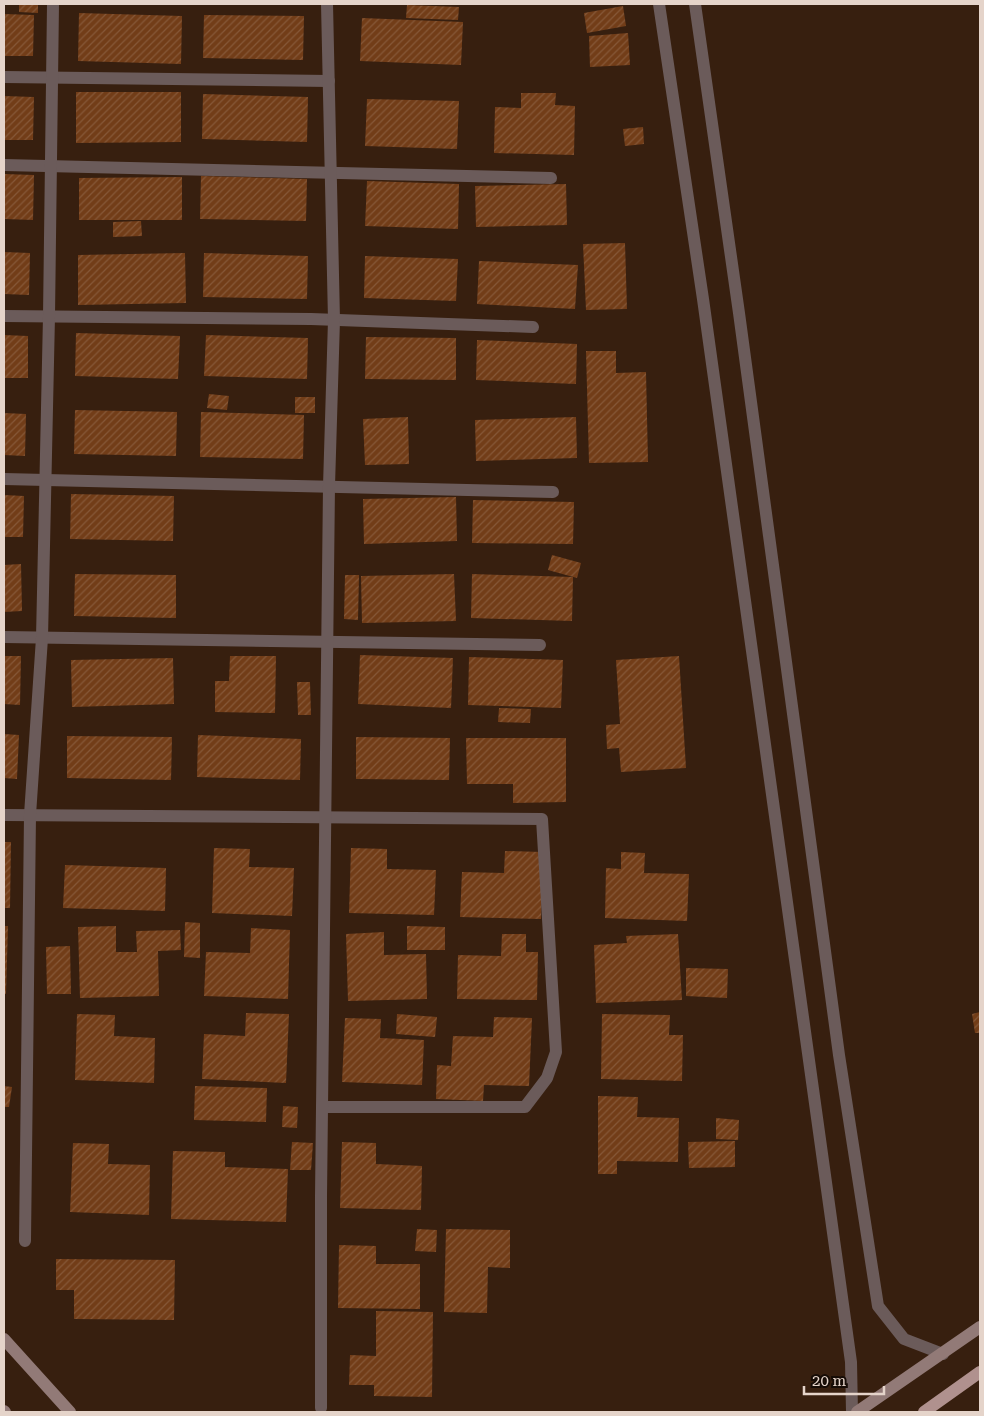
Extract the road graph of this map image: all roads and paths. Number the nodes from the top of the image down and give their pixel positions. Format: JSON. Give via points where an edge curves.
{"nodes":[{"id":1,"x":53,"y":4,"type":"edge"},
{"id":2,"x":327,"y":4,"type":"edge"},
{"id":3,"x":660,"y":4,"type":"edge"},
{"id":4,"x":696,"y":4,"type":"edge"},
{"id":5,"x":4,"y":77,"type":"edge"},
{"id":6,"x":52,"y":77,"type":"junction"},
{"id":7,"x":329,"y":81,"type":"junction"},
{"id":8,"x":4,"y":165,"type":"edge"},
{"id":9,"x":51,"y":166,"type":"junction"},
{"id":10,"x":332,"y":173,"type":"junction"},
{"id":11,"x":551,"y":178,"type":"dead end"},
{"id":12,"x":4,"y":316,"type":"edge"},
{"id":13,"x":49,"y":316,"type":"junction"},
{"id":14,"x":334,"y":320,"type":"junction"},
{"id":15,"x":533,"y":327,"type":"dead end"},
{"id":16,"x":4,"y":479,"type":"edge"},
{"id":17,"x":45,"y":480,"type":"junction"},
{"id":18,"x":329,"y":486,"type":"junction"},
{"id":19,"x":553,"y":492,"type":"dead end"},
{"id":20,"x":4,"y":637,"type":"edge"},
{"id":21,"x":42,"y":638,"type":"junction"},
{"id":22,"x":328,"y":642,"type":"junction"},
{"id":23,"x":540,"y":645,"type":"dead end"},
{"id":24,"x":4,"y":815,"type":"edge"},
{"id":25,"x":30,"y":815,"type":"junction"},
{"id":26,"x":326,"y":817,"type":"junction"},
{"id":27,"x":322,"y":1106,"type":"junction"},
{"id":28,"x":25,"y":1241,"type":"dead end"},
{"id":29,"x":980,"y":1327,"type":"edge"},
{"id":30,"x":4,"y":1339,"type":"edge"},
{"id":31,"x":943,"y":1354,"type":"junction"},
{"id":32,"x":980,"y":1372,"type":"edge"},
{"id":33,"x":321,"y":1408,"type":"dead end"},
{"id":34,"x":70,"y":1412,"type":"edge"},
{"id":35,"x":852,"y":1412,"type":"edge"},
{"id":36,"x":857,"y":1412,"type":"edge"},
{"id":37,"x":924,"y":1412,"type":"edge"}],
"edges":[{"from":1,"to":6,"type":"street"},
{"from":2,"to":7,"type":"street"},
{"from":3,"to":35,"type":"street","via":[[848,1334]]},
{"from":4,"to":31,"type":"street","via":[[838,1054],[878,1306],[904,1339]]},
{"from":5,"to":6,"type":"street"},
{"from":6,"to":7,"type":"street"},
{"from":6,"to":9,"type":"street"},
{"from":7,"to":10,"type":"street"},
{"from":8,"to":9,"type":"street"},
{"from":9,"to":10,"type":"street"},
{"from":9,"to":13,"type":"street"},
{"from":10,"to":11,"type":"street"},
{"from":10,"to":14,"type":"street"},
{"from":12,"to":13,"type":"street"},
{"from":13,"to":14,"type":"street"},
{"from":13,"to":17,"type":"street"},
{"from":14,"to":15,"type":"street"},
{"from":14,"to":18,"type":"street"},
{"from":16,"to":17,"type":"street"},
{"from":17,"to":18,"type":"street"},
{"from":17,"to":21,"type":"street"},
{"from":18,"to":19,"type":"street"},
{"from":18,"to":22,"type":"street"},
{"from":20,"to":21,"type":"street"},
{"from":21,"to":22,"type":"street"},
{"from":21,"to":25,"type":"street"},
{"from":22,"to":23,"type":"street"},
{"from":22,"to":26,"type":"street"},
{"from":24,"to":25,"type":"street"},
{"from":25,"to":26,"type":"street"},
{"from":25,"to":28,"type":"street"},
{"from":26,"to":27,"type":"street"},
{"from":26,"to":27,"type":"street","via":[[542,819],[556,1052],[547,1078],[526,1106]]},
{"from":27,"to":33,"type":"street"},
{"from":29,"to":31,"type":"main road"},
{"from":30,"to":34,"type":"main road"},
{"from":31,"to":36,"type":"main road"},
{"from":32,"to":37,"type":"main road"}]}
